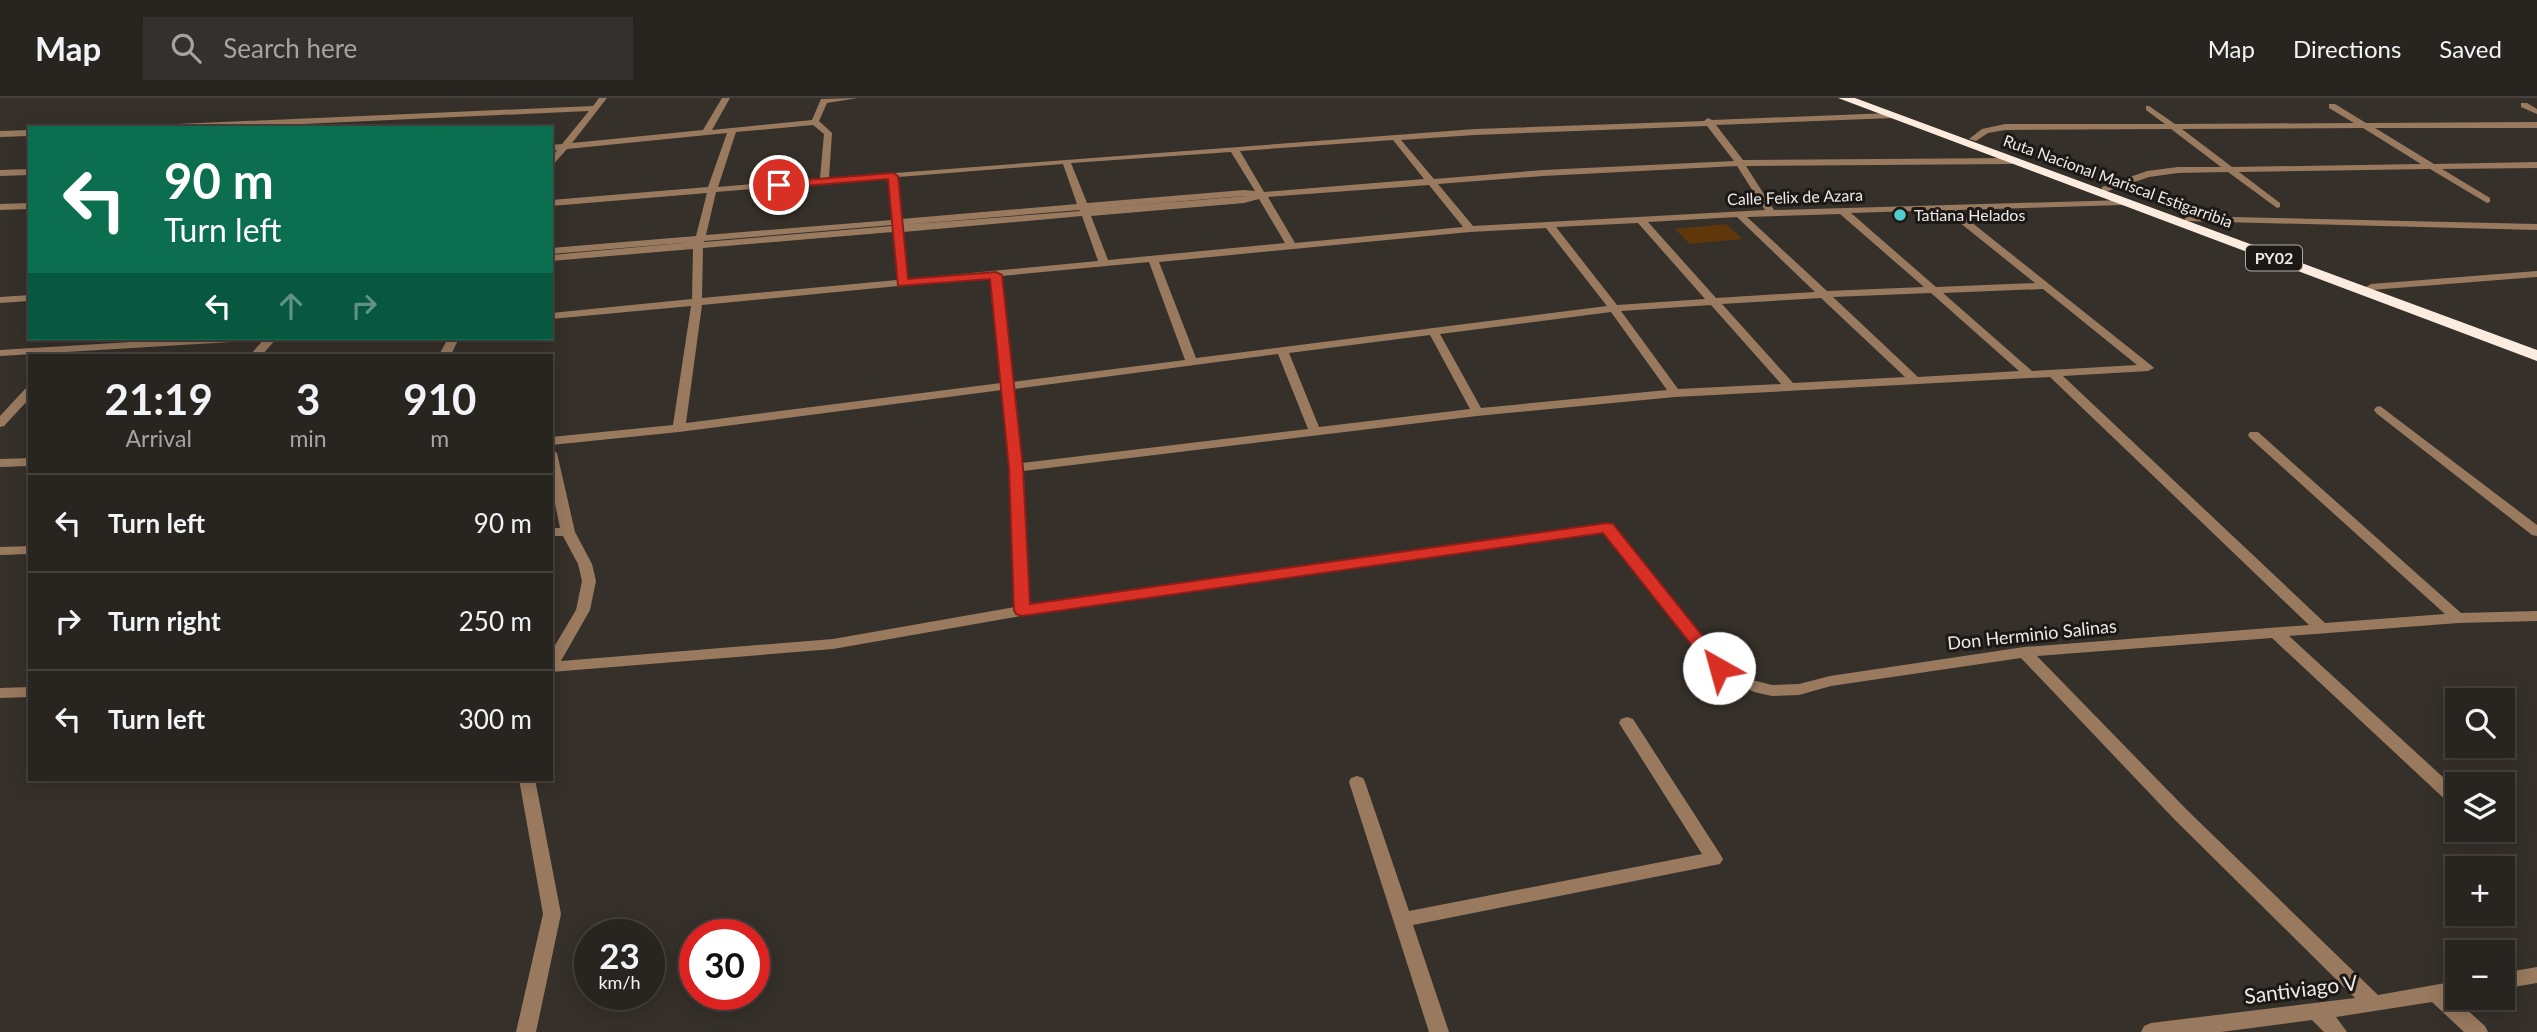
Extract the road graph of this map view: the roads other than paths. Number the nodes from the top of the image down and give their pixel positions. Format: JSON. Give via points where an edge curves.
{"nodes":[{"id":1,"x":603,"y":98,"type":"edge"},
{"id":2,"x":726,"y":98,"type":"edge"},
{"id":3,"x":854,"y":98,"type":"edge"},
{"id":4,"x":1844,"y":98,"type":"edge"},
{"id":5,"x":1863,"y":98,"type":"edge"},
{"id":6,"x":2524,"y":105,"type":"dead end"},
{"id":7,"x":2332,"y":106,"type":"dead end"},
{"id":8,"x":595,"y":108,"type":"junction"},
{"id":9,"x":2149,"y":108,"type":"dead end"},
{"id":10,"x":2537,"y":112,"type":"edge"},
{"id":11,"x":454,"y":115,"type":"junction"},
{"id":12,"x":1890,"y":116,"type":"junction"},
{"id":13,"x":1708,"y":121,"type":"junction"},
{"id":14,"x":815,"y":122,"type":"junction"},
{"id":15,"x":2537,"y":125,"type":"edge"},
{"id":16,"x":200,"y":126,"type":"edge"},
{"id":17,"x":437,"y":126,"type":"edge"},
{"id":18,"x":2174,"y":127,"type":"junction"},
{"id":19,"x":2365,"y":127,"type":"junction"},
{"id":20,"x":732,"y":131,"type":"junction"},
{"id":21,"x":28,"y":133,"type":"edge"},
{"id":22,"x":0,"y":134,"type":"edge"},
{"id":23,"x":705,"y":134,"type":"junction"},
{"id":24,"x":1396,"y":139,"type":"junction"},
{"id":25,"x":1973,"y":139,"type":"junction"},
{"id":26,"x":553,"y":148,"type":"edge"},
{"id":27,"x":563,"y":148,"type":"junction"},
{"id":28,"x":1234,"y":149,"type":"junction"},
{"id":29,"x":553,"y":161,"type":"edge"},
{"id":30,"x":1066,"y":161,"type":"junction"},
{"id":31,"x":2012,"y":161,"type":"junction"},
{"id":32,"x":1740,"y":163,"type":"junction"},
{"id":33,"x":2537,"y":165,"type":"edge"},
{"id":34,"x":2432,"y":167,"type":"junction"},
{"id":35,"x":2229,"y":168,"type":"junction"},
{"id":36,"x":28,"y":172,"type":"edge"},
{"id":37,"x":0,"y":173,"type":"edge"},
{"id":38,"x":893,"y":176,"type":"junction"},
{"id":39,"x":824,"y":181,"type":"junction"},
{"id":40,"x":1432,"y":181,"type":"junction"},
{"id":41,"x":2105,"y":188,"type":"junction"},
{"id":42,"x":712,"y":190,"type":"junction"},
{"id":43,"x":1261,"y":195,"type":"junction"},
{"id":44,"x":2487,"y":200,"type":"dead end"},
{"id":45,"x":2122,"y":202,"type":"junction"},
{"id":46,"x":553,"y":203,"type":"edge"},
{"id":47,"x":2277,"y":205,"type":"dead end"},
{"id":48,"x":28,"y":206,"type":"edge"},
{"id":49,"x":0,"y":207,"type":"edge"},
{"id":50,"x":1946,"y":207,"type":"junction"},
{"id":51,"x":1085,"y":210,"type":"junction"},
{"id":52,"x":1843,"y":211,"type":"junction"},
{"id":53,"x":1771,"y":213,"type":"junction"},
{"id":54,"x":1739,"y":214,"type":"junction"},
{"id":55,"x":2188,"y":219,"type":"junction"},
{"id":56,"x":1641,"y":220,"type":"junction"},
{"id":57,"x":1549,"y":225,"type":"junction"},
{"id":58,"x":897,"y":226,"type":"junction"},
{"id":59,"x":2537,"y":228,"type":"edge"},
{"id":60,"x":1470,"y":229,"type":"junction"},
{"id":61,"x":699,"y":243,"type":"junction"},
{"id":62,"x":1292,"y":246,"type":"junction"},
{"id":63,"x":553,"y":251,"type":"edge"},
{"id":64,"x":553,"y":258,"type":"edge"},
{"id":65,"x":1153,"y":260,"type":"junction"},
{"id":66,"x":1105,"y":265,"type":"junction"},
{"id":67,"x":2537,"y":274,"type":"edge"},
{"id":68,"x":996,"y":275,"type":"junction"},
{"id":69,"x":902,"y":284,"type":"junction"},
{"id":70,"x":2044,"y":286,"type":"junction"},
{"id":71,"x":2371,"y":287,"type":"junction"},
{"id":72,"x":1936,"y":290,"type":"junction"},
{"id":73,"x":1827,"y":294,"type":"junction"},
{"id":74,"x":28,"y":298,"type":"edge"},
{"id":75,"x":0,"y":300,"type":"edge"},
{"id":76,"x":1714,"y":300,"type":"junction"},
{"id":77,"x":697,"y":303,"type":"junction"},
{"id":78,"x":1614,"y":308,"type":"junction"},
{"id":79,"x":553,"y":316,"type":"edge"},
{"id":80,"x":1433,"y":330,"type":"junction"},
{"id":81,"x":82,"y":340,"type":"edge"},
{"id":82,"x":222,"y":340,"type":"edge"},
{"id":83,"x":269,"y":340,"type":"edge"},
{"id":84,"x":2537,"y":347,"type":"edge"},
{"id":85,"x":1282,"y":349,"type":"junction"},
{"id":86,"x":66,"y":352,"type":"edge"},
{"id":87,"x":0,"y":353,"type":"edge"},
{"id":88,"x":257,"y":354,"type":"edge"},
{"id":89,"x":2537,"y":356,"type":"edge"},
{"id":90,"x":1192,"y":360,"type":"junction"},
{"id":91,"x":2052,"y":372,"type":"junction"},
{"id":92,"x":2028,"y":373,"type":"junction"},
{"id":93,"x":1914,"y":379,"type":"junction"},
{"id":94,"x":1006,"y":384,"type":"junction"},
{"id":95,"x":1789,"y":386,"type":"junction"},
{"id":96,"x":28,"y":393,"type":"edge"},
{"id":97,"x":1675,"y":393,"type":"junction"},
{"id":98,"x":2379,"y":410,"type":"dead end"},
{"id":99,"x":1477,"y":412,"type":"junction"},
{"id":100,"x":0,"y":423,"type":"edge"},
{"id":101,"x":679,"y":428,"type":"junction"},
{"id":102,"x":1315,"y":432,"type":"junction"},
{"id":103,"x":2254,"y":435,"type":"dead end"},
{"id":104,"x":553,"y":441,"type":"edge"},
{"id":105,"x":28,"y":462,"type":"edge"},
{"id":106,"x":553,"y":462,"type":"edge"},
{"id":107,"x":0,"y":463,"type":"edge"},
{"id":108,"x":1016,"y":468,"type":"junction"},
{"id":109,"x":553,"y":532,"type":"edge"},
{"id":110,"x":568,"y":532,"type":"junction"},
{"id":111,"x":2537,"y":532,"type":"edge"},
{"id":112,"x":28,"y":550,"type":"edge"},
{"id":113,"x":0,"y":551,"type":"edge"},
{"id":114,"x":1022,"y":610,"type":"junction"},
{"id":115,"x":2537,"y":617,"type":"edge"},
{"id":116,"x":2458,"y":618,"type":"junction"},
{"id":117,"x":2323,"y":630,"type":"junction"},
{"id":118,"x":2276,"y":633,"type":"junction"},
{"id":119,"x":2024,"y":652,"type":"junction"},
{"id":120,"x":553,"y":662,"type":"edge"},
{"id":121,"x":553,"y":666,"type":"edge"},
{"id":122,"x":28,"y":692,"type":"edge"},
{"id":123,"x":0,"y":693,"type":"edge"},
{"id":124,"x":1627,"y":723,"type":"dead end"},
{"id":125,"x":527,"y":781,"type":"edge"},
{"id":126,"x":1357,"y":782,"type":"dead end"},
{"id":127,"x":2445,"y":789,"type":"edge"},
{"id":128,"x":1402,"y":920,"type":"junction"},
{"id":129,"x":2537,"y":975,"type":"edge"},
{"id":130,"x":2515,"y":979,"type":"edge"},
{"id":131,"x":2445,"y":991,"type":"edge"},
{"id":132,"x":2435,"y":993,"type":"junction"},
{"id":133,"x":2374,"y":1004,"type":"junction"},
{"id":134,"x":2316,"y":1011,"type":"junction"},
{"id":135,"x":526,"y":1032,"type":"edge"},
{"id":136,"x":1439,"y":1032,"type":"edge"},
{"id":137,"x":2151,"y":1032,"type":"edge"},
{"id":138,"x":2337,"y":1032,"type":"edge"},
{"id":139,"x":2478,"y":1032,"type":"edge"}],
"edges":[{"from":1,"to":8,"type":"street"},
{"from":2,"to":23,"type":"street"},
{"from":3,"to":14,"type":"street","via":[[824,101]]},
{"from":4,"to":12,"type":"highway","name":"Ruta Nacional Mariscal Estigarribia","number":"PY02"},
{"from":5,"to":25,"type":"highway","name":"Ruta Nacional Mariscal Estigarribia","number":"PY02"},
{"from":6,"to":10,"type":"street"},
{"from":7,"to":19,"type":"street"},
{"from":8,"to":11,"type":"street"},
{"from":8,"to":27,"type":"street"},
{"from":9,"to":18,"type":"street"},
{"from":11,"to":16,"type":"street"},
{"from":11,"to":17,"type":"street"},
{"from":12,"to":13,"type":"street"},
{"from":12,"to":31,"type":"highway","name":"Ruta Nacional Mariscal Estigarribia","number":"PY02"},
{"from":13,"to":24,"type":"street"},
{"from":13,"to":32,"type":"street"},
{"from":14,"to":20,"type":"street"},
{"from":14,"to":39,"type":"street","via":[[828,133]]},
{"from":15,"to":19,"type":"street"},
{"from":18,"to":19,"type":"street"},
{"from":18,"to":25,"type":"street","via":[[2005,127]]},
{"from":18,"to":35,"type":"street"},
{"from":19,"to":34,"type":"street"},
{"from":20,"to":23,"type":"street"},
{"from":20,"to":42,"type":"street"},
{"from":21,"to":22,"type":"street"},
{"from":23,"to":27,"type":"street"},
{"from":24,"to":28,"type":"street"},
{"from":24,"to":40,"type":"street"},
{"from":25,"to":41,"type":"highway","name":"Ruta Nacional Mariscal Estigarribia","number":"PY02"},
{"from":26,"to":27,"type":"street"},
{"from":27,"to":29,"type":"street"},
{"from":28,"to":30,"type":"street"},
{"from":28,"to":43,"type":"street"},
{"from":30,"to":38,"type":"street"},
{"from":30,"to":51,"type":"street"},
{"from":31,"to":32,"type":"street"},
{"from":31,"to":45,"type":"highway","name":"Ruta Nacional Mariscal Estigarribia","number":"PY02"},
{"from":32,"to":40,"type":"street"},
{"from":32,"to":53,"type":"street"},
{"from":33,"to":34,"type":"street"},
{"from":34,"to":35,"type":"street"},
{"from":34,"to":44,"type":"street"},
{"from":35,"to":41,"type":"street","via":[[2147,174]]},
{"from":35,"to":47,"type":"street"},
{"from":36,"to":37,"type":"street"},
{"from":38,"to":39,"type":"street"},
{"from":38,"to":58,"type":"street"},
{"from":39,"to":42,"type":"street"},
{"from":40,"to":43,"type":"street"},
{"from":40,"to":60,"type":"street"},
{"from":41,"to":55,"type":"highway","name":"Ruta Nacional Mariscal Estigarribia","number":"PY02"},
{"from":42,"to":46,"type":"street"},
{"from":42,"to":61,"type":"street"},
{"from":43,"to":51,"type":"street"},
{"from":43,"to":62,"type":"street"},
{"from":45,"to":50,"type":"street","name":"Calle Felix de Azara"},
{"from":45,"to":89,"type":"highway","name":"Ruta Nacional Mariscal Estigarribia","number":"PY02"},
{"from":48,"to":49,"type":"street"},
{"from":50,"to":52,"type":"street","name":"Calle Felix de Azara"},
{"from":50,"to":70,"type":"street"},
{"from":51,"to":58,"type":"street"},
{"from":51,"to":66,"type":"street"},
{"from":52,"to":53,"type":"street","name":"Calle Felix de Azara"},
{"from":52,"to":72,"type":"street"},
{"from":53,"to":54,"type":"street","name":"Calle Felix de Azara"},
{"from":54,"to":56,"type":"street","name":"Calle Felix de Azara"},
{"from":54,"to":73,"type":"street"},
{"from":55,"to":59,"type":"street"},
{"from":55,"to":71,"type":"highway","name":"Ruta Nacional Mariscal Estigarribia","number":"PY02"},
{"from":56,"to":57,"type":"street","name":"Calle Felix de Azara"},
{"from":56,"to":76,"type":"street"},
{"from":57,"to":60,"type":"street","name":"Calle Felix de Azara"},
{"from":57,"to":78,"type":"street"},
{"from":58,"to":61,"type":"street"},
{"from":58,"to":69,"type":"street"},
{"from":60,"to":62,"type":"street","name":"Calle Felix de Azara"},
{"from":61,"to":63,"type":"street"},
{"from":61,"to":64,"type":"street"},
{"from":61,"to":77,"type":"street"},
{"from":62,"to":65,"type":"street","name":"Calle Felix de Azara"},
{"from":65,"to":66,"type":"street","name":"Calle Felix de Azara"},
{"from":65,"to":90,"type":"street"},
{"from":66,"to":68,"type":"street","name":"Calle Felix de Azara"},
{"from":67,"to":71,"type":"street"},
{"from":68,"to":69,"type":"street","name":"Calle Felix de Azara"},
{"from":68,"to":94,"type":"street"},
{"from":69,"to":77,"type":"street","name":"Calle Felix de Azara"},
{"from":70,"to":72,"type":"street"},
{"from":70,"to":91,"type":"street","via":[[2148,368]]},
{"from":71,"to":84,"type":"highway","name":"Ruta Nacional Mariscal Estigarribia","number":"PY02"},
{"from":72,"to":73,"type":"street"},
{"from":72,"to":92,"type":"street"},
{"from":73,"to":76,"type":"street"},
{"from":73,"to":93,"type":"street"},
{"from":74,"to":75,"type":"street"},
{"from":76,"to":78,"type":"street"},
{"from":76,"to":95,"type":"street"},
{"from":77,"to":79,"type":"street","name":"Calle Felix de Azara"},
{"from":77,"to":101,"type":"street"},
{"from":78,"to":80,"type":"street"},
{"from":78,"to":97,"type":"street"},
{"from":80,"to":85,"type":"street"},
{"from":80,"to":99,"type":"street"},
{"from":81,"to":86,"type":"street"},
{"from":82,"to":86,"type":"street"},
{"from":83,"to":88,"type":"street"},
{"from":85,"to":90,"type":"street"},
{"from":85,"to":102,"type":"street"},
{"from":86,"to":87,"type":"street"},
{"from":90,"to":94,"type":"street"},
{"from":91,"to":92,"type":"street"},
{"from":91,"to":117,"type":"street"},
{"from":92,"to":93,"type":"street"},
{"from":93,"to":95,"type":"street"},
{"from":94,"to":101,"type":"street"},
{"from":94,"to":108,"type":"street"},
{"from":95,"to":97,"type":"street"},
{"from":96,"to":100,"type":"street"},
{"from":97,"to":99,"type":"street"},
{"from":98,"to":111,"type":"street"},
{"from":99,"to":102,"type":"street"},
{"from":101,"to":104,"type":"street"},
{"from":102,"to":108,"type":"street"},
{"from":103,"to":116,"type":"street"},
{"from":105,"to":107,"type":"street"},
{"from":106,"to":110,"type":"street"},
{"from":108,"to":114,"type":"street"},
{"from":109,"to":110,"type":"street"},
{"from":110,"to":120,"type":"street","via":[[589,581],[583,610]]},
{"from":112,"to":113,"type":"street"},
{"from":114,"to":119,"type":"street","name":"Don Herminio Salinas","via":[[1607,527],[1719,668],[1743,685],[1777,692],[1803,690],[1830,681]]},
{"from":114,"to":121,"type":"street","via":[[833,644]]},
{"from":115,"to":116,"type":"street","name":"Don Herminio Salinas"},
{"from":116,"to":117,"type":"street","name":"Don Herminio Salinas"},
{"from":117,"to":118,"type":"street","name":"Don Herminio Salinas"},
{"from":118,"to":119,"type":"street","name":"Don Herminio Salinas"},
{"from":118,"to":127,"type":"street"},
{"from":119,"to":133,"type":"street","via":[[2181,816]]},
{"from":122,"to":123,"type":"street"},
{"from":124,"to":128,"type":"street","via":[[1714,859]]},
{"from":125,"to":135,"type":"street","via":[[552,914]]},
{"from":126,"to":128,"type":"street"},
{"from":128,"to":136,"type":"street"},
{"from":129,"to":130,"type":"street"},
{"from":131,"to":132,"type":"street","name":"Santiviago V"},
{"from":132,"to":133,"type":"street","name":"Santiviago V"},
{"from":132,"to":139,"type":"street"},
{"from":133,"to":134,"type":"street","name":"Santiviago V"},
{"from":134,"to":137,"type":"street","name":"Santiviago V"},
{"from":134,"to":138,"type":"street"}]}
